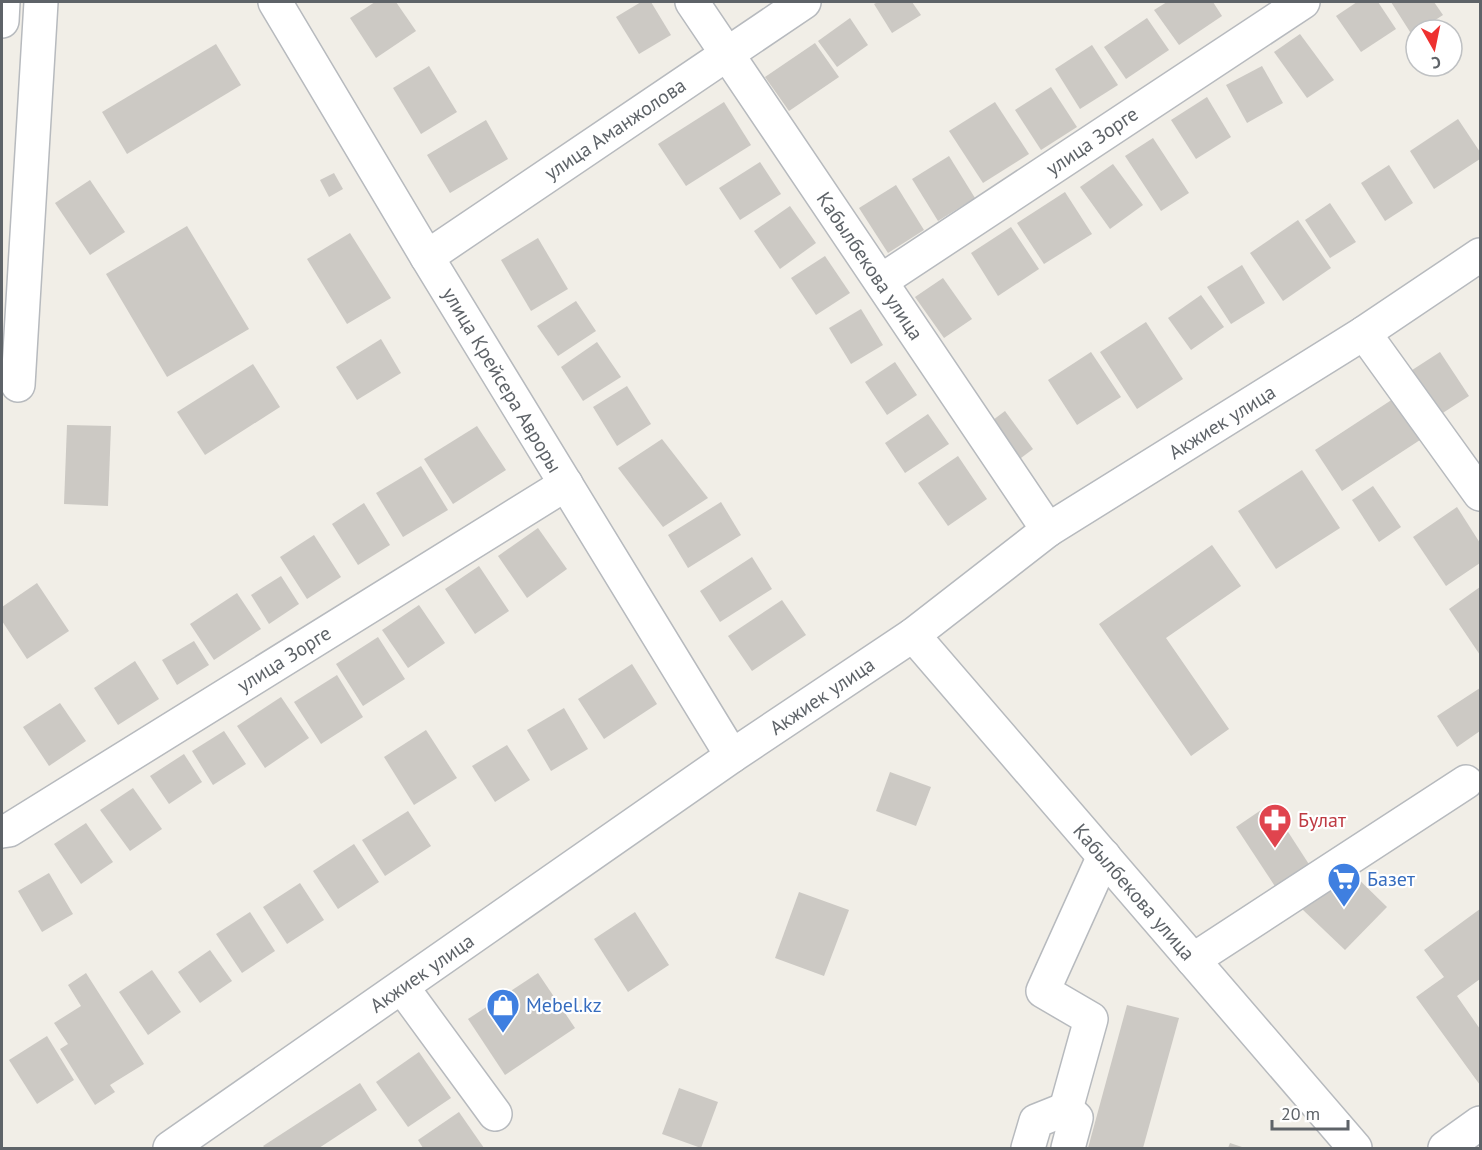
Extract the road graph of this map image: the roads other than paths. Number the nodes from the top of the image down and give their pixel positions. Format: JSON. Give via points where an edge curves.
{"nodes":[{"id":1,"x":3,"y":2,"type":"edge"},
{"id":2,"x":41,"y":2,"type":"edge"},
{"id":3,"x":275,"y":2,"type":"edge"},
{"id":4,"x":692,"y":2,"type":"edge"},
{"id":5,"x":804,"y":2,"type":"edge"},
{"id":6,"x":1303,"y":2,"type":"edge"},
{"id":7,"x":2,"y":21,"type":"edge"},
{"id":8,"x":727,"y":53,"type":"junction"},
{"id":9,"x":1480,"y":255,"type":"edge"},
{"id":10,"x":427,"y":257,"type":"junction"},
{"id":11,"x":881,"y":281,"type":"junction"},
{"id":12,"x":1364,"y":333,"type":"junction"},
{"id":13,"x":18,"y":385,"type":"dead end"},
{"id":14,"x":566,"y":484,"type":"junction"},
{"id":15,"x":1480,"y":495,"type":"edge"},
{"id":16,"x":1048,"y":530,"type":"junction"},
{"id":17,"x":913,"y":635,"type":"junction"},
{"id":18,"x":732,"y":756,"type":"junction"},
{"id":19,"x":1466,"y":782,"type":"dead end"},
{"id":20,"x":2,"y":831,"type":"edge"},
{"id":21,"x":1104,"y":856,"type":"junction"},
{"id":22,"x":1193,"y":960,"type":"junction"},
{"id":23,"x":402,"y":987,"type":"junction"},
{"id":24,"x":1066,"y":1109,"type":"junction"},
{"id":25,"x":495,"y":1114,"type":"dead end"},
{"id":26,"x":1480,"y":1123,"type":"edge"},
{"id":27,"x":207,"y":1138,"type":"edge"},
{"id":28,"x":170,"y":1149,"type":"edge"},
{"id":29,"x":1028,"y":1149,"type":"edge"},
{"id":30,"x":1068,"y":1149,"type":"edge"},
{"id":31,"x":1355,"y":1149,"type":"edge"},
{"id":32,"x":1445,"y":1149,"type":"edge"}],
"edges":[{"from":1,"to":7,"type":"street"},
{"from":2,"to":13,"type":"street"},
{"from":3,"to":10,"type":"street","name":"улица Крейсера Авроры"},
{"from":4,"to":8,"type":"street","name":"Кабылбекова улица"},
{"from":5,"to":8,"type":"street","name":"улица Аманжолова"},
{"from":6,"to":11,"type":"street","name":"улица Зорге"},
{"from":8,"to":10,"type":"street","name":"улица Аманжолова"},
{"from":8,"to":11,"type":"street","name":"Кабылбекова улица"},
{"from":9,"to":12,"type":"street","name":"Акжиек улица"},
{"from":10,"to":14,"type":"street","name":"улица Крейсера Авроры"},
{"from":11,"to":16,"type":"street","name":"Кабылбекова улица"},
{"from":12,"to":15,"type":"street"},
{"from":12,"to":16,"type":"street","name":"Акжиек улица"},
{"from":14,"to":18,"type":"street","name":"улица Крейсера Авроры"},
{"from":14,"to":20,"type":"street","name":"улица Зорге"},
{"from":16,"to":17,"type":"street","name":"Акжиек улица"},
{"from":17,"to":18,"type":"street","name":"Акжиек улица"},
{"from":17,"to":21,"type":"street","name":"Кабылбекова улица"},
{"from":18,"to":23,"type":"street","name":"Акжиек улица"},
{"from":19,"to":22,"type":"street"},
{"from":21,"to":22,"type":"street","name":"Кабылбекова улица"},
{"from":21,"to":24,"type":"street","via":[[1043,991],[1091,1019]]},
{"from":22,"to":31,"type":"street","name":"Кабылбекова улица"},
{"from":23,"to":25,"type":"street"},
{"from":23,"to":27,"type":"street","name":"Акжиек улица"},
{"from":24,"to":29,"type":"street","via":[[1036,1121]]},
{"from":24,"to":30,"type":"street","via":[[1076,1118]]},
{"from":26,"to":32,"type":"street"},
{"from":27,"to":28,"type":"street","name":"Акжиек улица"}]}
